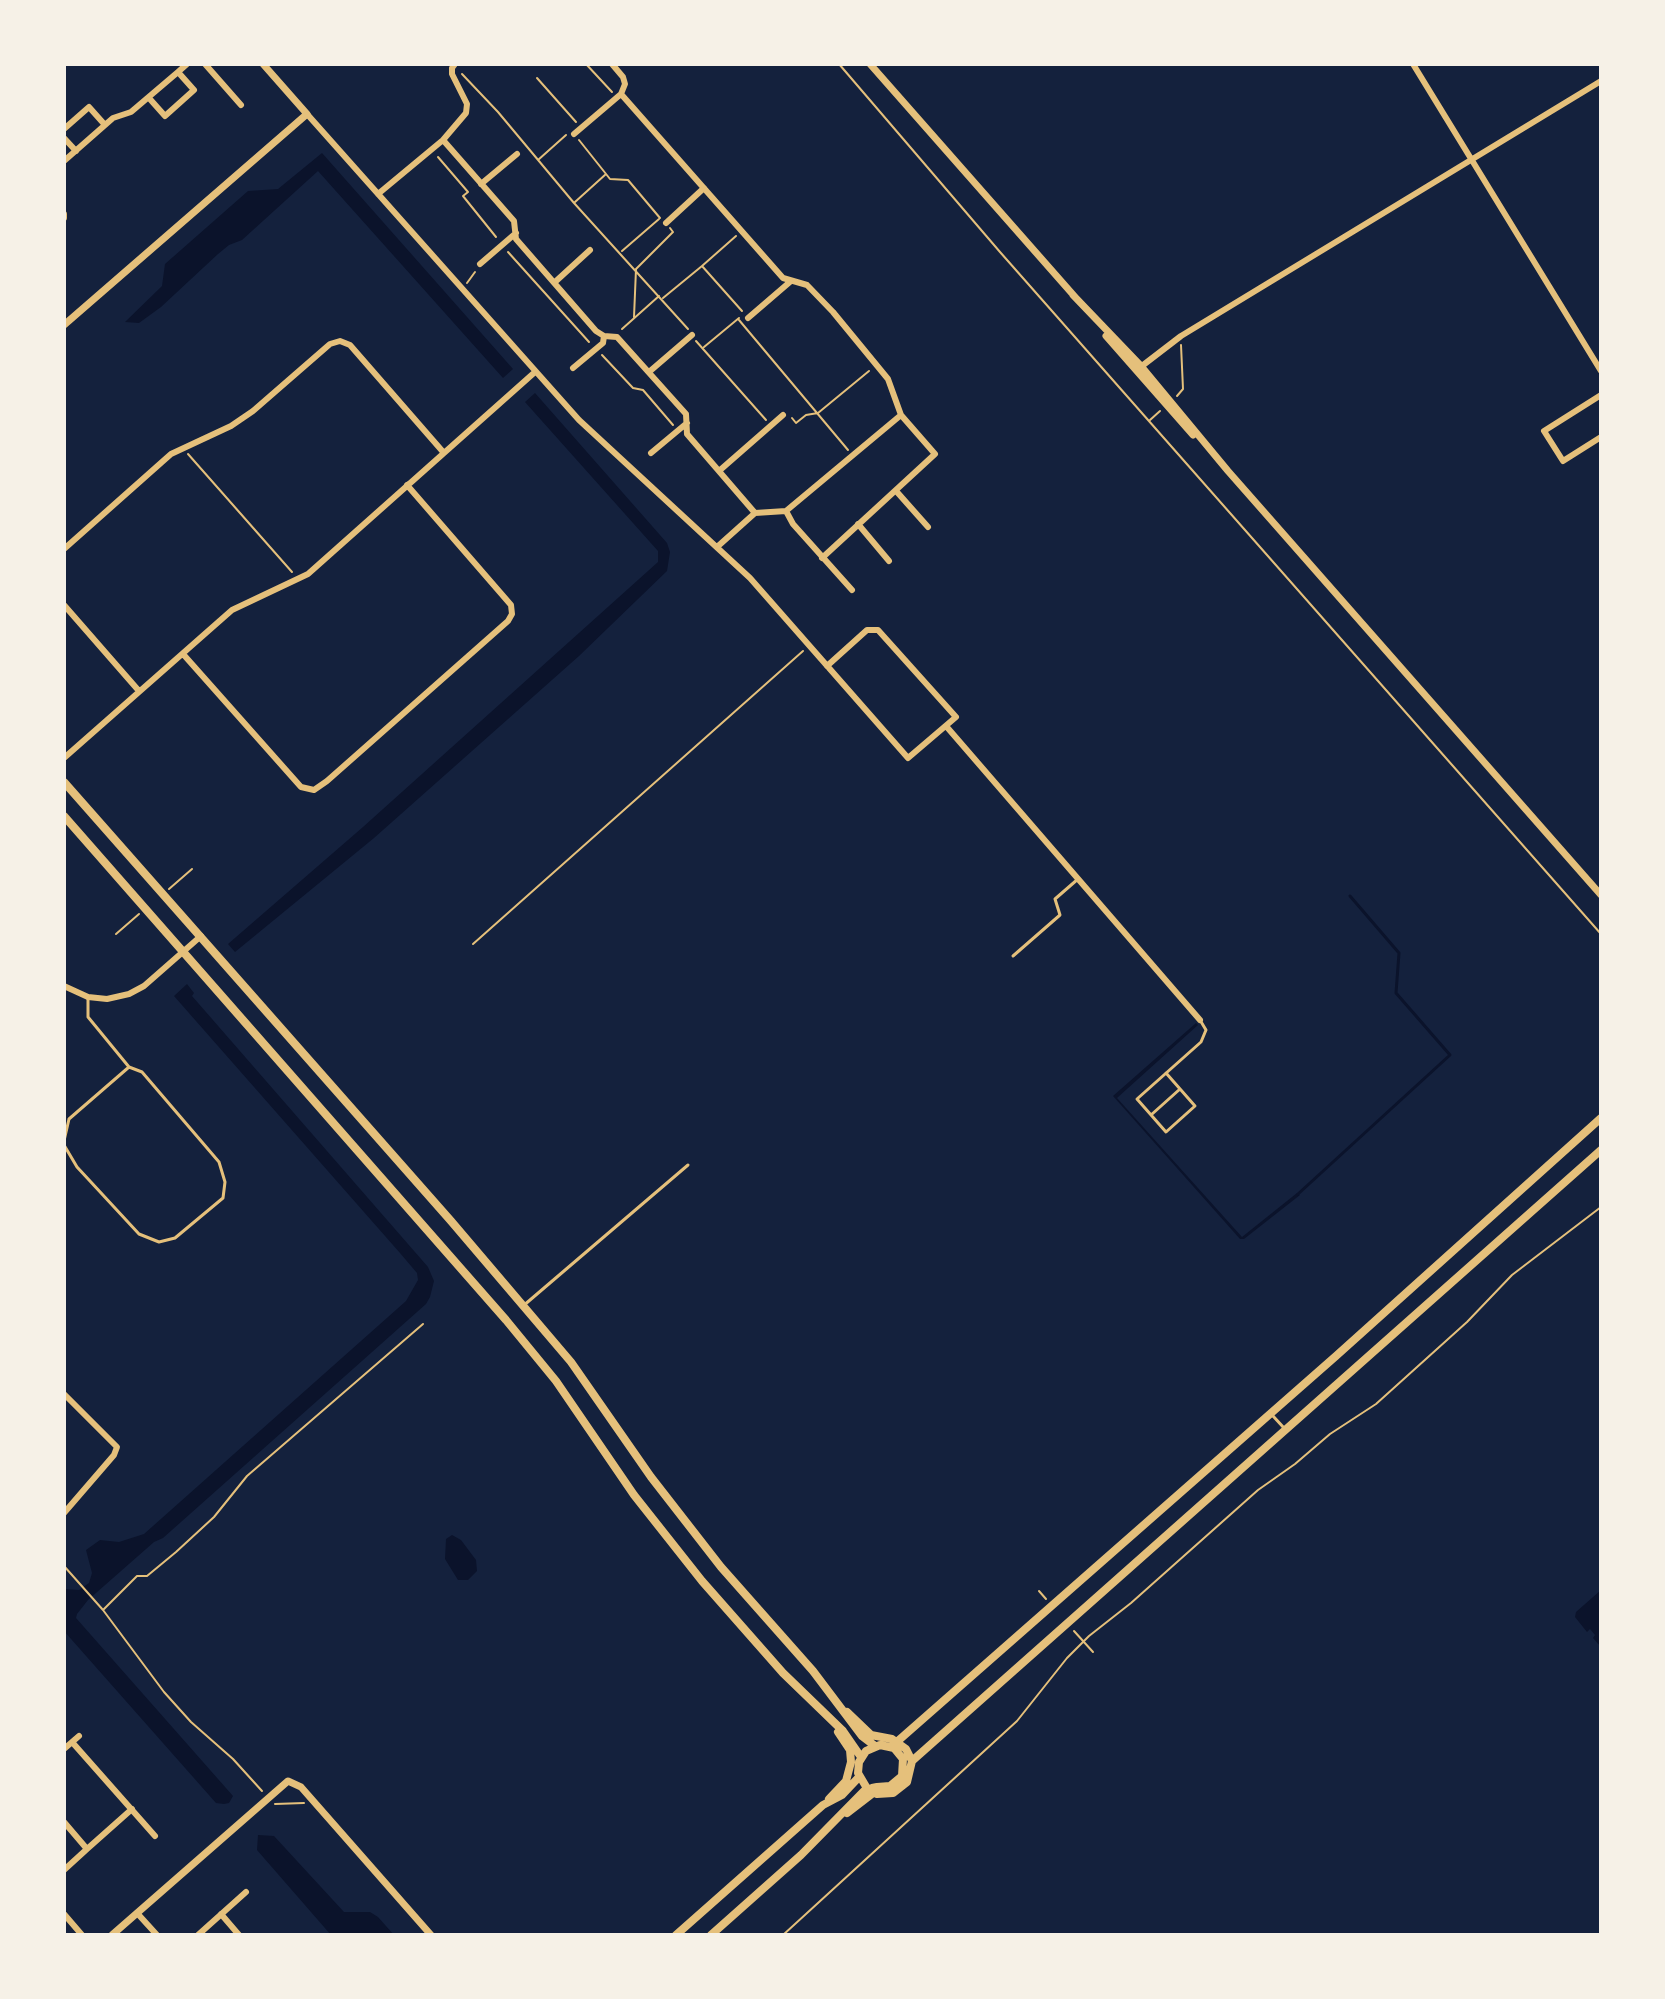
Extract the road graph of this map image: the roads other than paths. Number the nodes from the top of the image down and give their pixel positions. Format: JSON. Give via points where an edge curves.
{"nodes":[{"id":1,"x":187,"y":64,"type":"edge"},
{"id":2,"x":205,"y":64,"type":"edge"},
{"id":3,"x":263,"y":64,"type":"edge"},
{"id":4,"x":612,"y":64,"type":"edge"},
{"id":5,"x":870,"y":64,"type":"edge"},
{"id":6,"x":1413,"y":64,"type":"edge"},
{"id":7,"x":453,"y":66,"type":"edge"},
{"id":8,"x":178,"y":72,"type":"junction"},
{"id":9,"x":1601,"y":81,"type":"edge"},
{"id":10,"x":620,"y":96,"type":"junction"},
{"id":11,"x":149,"y":98,"type":"junction"},
{"id":12,"x":241,"y":105,"type":"dead end"},
{"id":13,"x":307,"y":114,"type":"junction"},
{"id":14,"x":105,"y":125,"type":"junction"},
{"id":15,"x":64,"y":129,"type":"edge"},
{"id":16,"x":574,"y":134,"type":"road end"},
{"id":17,"x":64,"y":138,"type":"edge"},
{"id":18,"x":443,"y":140,"type":"junction"},
{"id":19,"x":76,"y":151,"type":"junction"},
{"id":20,"x":517,"y":154,"type":"dead end"},
{"id":21,"x":1471,"y":158,"type":"junction"},
{"id":22,"x":64,"y":161,"type":"edge"},
{"id":23,"x":481,"y":184,"type":"junction"},
{"id":24,"x":704,"y":188,"type":"junction"},
{"id":25,"x":378,"y":194,"type":"junction"},
{"id":26,"x":663,"y":221,"type":"road end"},
{"id":27,"x":516,"y":233,"type":"junction"},
{"id":28,"x":590,"y":250,"type":"road end"},
{"id":29,"x":480,"y":264,"type":"road end"},
{"id":30,"x":791,"y":281,"type":"junction"},
{"id":31,"x":555,"y":282,"type":"junction"},
{"id":32,"x":748,"y":318,"type":"road end"},
{"id":33,"x":64,"y":325,"type":"edge"},
{"id":34,"x":692,"y":335,"type":"road end"},
{"id":35,"x":604,"y":336,"type":"junction"},
{"id":36,"x":573,"y":368,"type":"dead end"},
{"id":37,"x":1138,"y":368,"type":"junction"},
{"id":38,"x":1601,"y":371,"type":"edge"},
{"id":39,"x":535,"y":372,"type":"junction"},
{"id":40,"x":649,"y":372,"type":"junction"},
{"id":41,"x":1601,"y":395,"type":"edge"},
{"id":42,"x":783,"y":415,"type":"road end"},
{"id":43,"x":901,"y":415,"type":"junction"},
{"id":44,"x":687,"y":423,"type":"junction"},
{"id":45,"x":1601,"y":437,"type":"edge"},
{"id":46,"x":444,"y":453,"type":"junction"},
{"id":47,"x":651,"y":453,"type":"dead end"},
{"id":48,"x":719,"y":471,"type":"junction"},
{"id":49,"x":407,"y":485,"type":"junction"},
{"id":50,"x":897,"y":492,"type":"junction"},
{"id":51,"x":786,"y":511,"type":"junction"},
{"id":52,"x":755,"y":513,"type":"junction"},
{"id":53,"x":858,"y":524,"type":"junction"},
{"id":54,"x":928,"y":527,"type":"dead end"},
{"id":55,"x":717,"y":547,"type":"junction"},
{"id":56,"x":64,"y":549,"type":"edge"},
{"id":57,"x":822,"y":558,"type":"junction"},
{"id":58,"x":889,"y":561,"type":"dead end"},
{"id":59,"x":852,"y":590,"type":"dead end"},
{"id":60,"x":64,"y":605,"type":"edge"},
{"id":61,"x":183,"y":654,"type":"junction"},
{"id":62,"x":827,"y":666,"type":"junction"},
{"id":63,"x":139,"y":691,"type":"junction"},
{"id":64,"x":946,"y":726,"type":"junction"},
{"id":65,"x":64,"y":758,"type":"edge"},
{"id":66,"x":64,"y":782,"type":"edge"},
{"id":67,"x":64,"y":816,"type":"edge"},
{"id":68,"x":1078,"y":879,"type":"junction"},
{"id":69,"x":1601,"y":895,"type":"edge"},
{"id":70,"x":201,"y":936,"type":"junction"},
{"id":71,"x":182,"y":952,"type":"junction"},
{"id":72,"x":1013,"y":956,"type":"dead end"},
{"id":73,"x":64,"y":986,"type":"edge"},
{"id":74,"x":88,"y":997,"type":"junction"},
{"id":75,"x":1200,"y":1020,"type":"joint"},
{"id":76,"x":129,"y":1067,"type":"junction"},
{"id":77,"x":1166,"y":1073,"type":"junction"},
{"id":78,"x":1180,"y":1089,"type":"junction"},
{"id":79,"x":1151,"y":1115,"type":"junction"},
{"id":80,"x":1601,"y":1118,"type":"edge"},
{"id":81,"x":64,"y":1143,"type":"edge"},
{"id":82,"x":1601,"y":1150,"type":"edge"},
{"id":83,"x":688,"y":1165,"type":"dead end"},
{"id":84,"x":523,"y":1306,"type":"junction"},
{"id":85,"x":64,"y":1394,"type":"edge"},
{"id":86,"x":1270,"y":1413,"type":"junction"},
{"id":87,"x":1285,"y":1429,"type":"junction"},
{"id":88,"x":64,"y":1513,"type":"edge"},
{"id":89,"x":845,"y":1711,"type":"junction"},
{"id":90,"x":832,"y":1723,"type":"junction"},
{"id":91,"x":79,"y":1736,"type":"dead end"},
{"id":92,"x":72,"y":1742,"type":"junction"},
{"id":93,"x":894,"y":1744,"type":"junction"},
{"id":94,"x":875,"y":1746,"type":"junction"},
{"id":95,"x":64,"y":1749,"type":"edge"},
{"id":96,"x":861,"y":1757,"type":"junction"},
{"id":97,"x":912,"y":1761,"type":"junction"},
{"id":98,"x":859,"y":1777,"type":"junction"},
{"id":99,"x":870,"y":1792,"type":"junction"},
{"id":100,"x":823,"y":1805,"type":"junction"},
{"id":101,"x":132,"y":1809,"type":"junction"},
{"id":102,"x":64,"y":1822,"type":"edge"},
{"id":103,"x":155,"y":1836,"type":"dead end"},
{"id":104,"x":87,"y":1849,"type":"junction"},
{"id":105,"x":64,"y":1870,"type":"edge"},
{"id":106,"x":246,"y":1892,"type":"dead end"},
{"id":107,"x":137,"y":1913,"type":"junction"},
{"id":108,"x":64,"y":1914,"type":"edge"},
{"id":109,"x":221,"y":1914,"type":"junction"},
{"id":110,"x":82,"y":1935,"type":"edge"},
{"id":111,"x":112,"y":1935,"type":"edge"},
{"id":112,"x":157,"y":1935,"type":"edge"},
{"id":113,"x":198,"y":1935,"type":"edge"},
{"id":114,"x":239,"y":1935,"type":"edge"},
{"id":115,"x":431,"y":1935,"type":"edge"},
{"id":116,"x":676,"y":1935,"type":"edge"},
{"id":117,"x":711,"y":1935,"type":"edge"}],
"edges":[{"from":1,"to":8,"type":"street"},
{"from":2,"to":12,"type":"street"},
{"from":3,"to":13,"type":"street"},
{"from":4,"to":10,"type":"street","via":[[625,84]]},
{"from":5,"to":37,"type":"street"},
{"from":6,"to":21,"type":"street"},
{"from":7,"to":18,"type":"street","via":[[466,113]]},
{"from":8,"to":11,"type":"street"},
{"from":8,"to":11,"type":"street","via":[[194,90],[165,116]]},
{"from":9,"to":21,"type":"street"},
{"from":10,"to":16,"type":"street"},
{"from":10,"to":24,"type":"street"},
{"from":11,"to":14,"type":"street"},
{"from":13,"to":25,"type":"street"},
{"from":13,"to":33,"type":"street"},
{"from":14,"to":15,"type":"street","via":[[89,107]]},
{"from":14,"to":19,"type":"street"},
{"from":17,"to":19,"type":"street"},
{"from":18,"to":23,"type":"street"},
{"from":18,"to":25,"type":"street"},
{"from":19,"to":22,"type":"street"},
{"from":20,"to":23,"type":"street"},
{"from":21,"to":37,"type":"street","via":[[1181,336]]},
{"from":21,"to":38,"type":"street"},
{"from":23,"to":27,"type":"street","via":[[514,221]]},
{"from":24,"to":26,"type":"street"},
{"from":24,"to":30,"type":"street"},
{"from":25,"to":39,"type":"street"},
{"from":27,"to":29,"type":"street"},
{"from":27,"to":31,"type":"street"},
{"from":28,"to":31,"type":"street"},
{"from":30,"to":32,"type":"street"},
{"from":30,"to":43,"type":"street","via":[[807,285],[888,379]]},
{"from":31,"to":35,"type":"street"},
{"from":34,"to":40,"type":"street"},
{"from":35,"to":36,"type":"street","via":[[603,343]]},
{"from":35,"to":40,"type":"street","via":[[617,337]]},
{"from":37,"to":69,"type":"street"},
{"from":39,"to":46,"type":"street"},
{"from":39,"to":55,"type":"street","via":[[579,420]]},
{"from":40,"to":44,"type":"street","via":[[686,414]]},
{"from":41,"to":45,"type":"street","via":[[1544,431],[1563,461]]},
{"from":42,"to":48,"type":"street"},
{"from":43,"to":50,"type":"street","via":[[935,454]]},
{"from":43,"to":51,"type":"street"},
{"from":44,"to":47,"type":"street"},
{"from":44,"to":48,"type":"street","via":[[687,434]]},
{"from":46,"to":49,"type":"street"},
{"from":46,"to":56,"type":"street","via":[[350,345],[340,341],[231,426],[182,447]]},
{"from":48,"to":52,"type":"street"},
{"from":49,"to":61,"type":"street","via":[[308,574],[245,601]]},
{"from":49,"to":61,"type":"street","via":[[511,605],[512,614],[327,781],[314,790],[301,787]]},
{"from":50,"to":53,"type":"street"},
{"from":50,"to":54,"type":"street"},
{"from":51,"to":52,"type":"street"},
{"from":51,"to":57,"type":"street"},
{"from":52,"to":55,"type":"street"},
{"from":53,"to":57,"type":"street"},
{"from":53,"to":58,"type":"street"},
{"from":55,"to":62,"type":"street"},
{"from":57,"to":59,"type":"street"},
{"from":60,"to":63,"type":"street"},
{"from":61,"to":63,"type":"street"},
{"from":62,"to":64,"type":"street","via":[[908,758]]},
{"from":62,"to":64,"type":"street","via":[[867,630],[878,630],[956,717]]},
{"from":63,"to":65,"type":"street"},
{"from":64,"to":68,"type":"street"},
{"from":66,"to":70,"type":"main road"},
{"from":67,"to":71,"type":"main road"},
{"from":68,"to":72,"type":"lane","via":[[1055,899],[1060,915]]},
{"from":68,"to":75,"type":"street"},
{"from":70,"to":71,"type":"street"},
{"from":70,"to":84,"type":"main road"},
{"from":71,"to":74,"type":"street","via":[[129,994]]},
{"from":71,"to":90,"type":"main road","via":[[506,1320],[702,1581]]},
{"from":73,"to":74,"type":"street"},
{"from":74,"to":76,"type":"lane","via":[[88,1017]]},
{"from":75,"to":77,"type":"lane","via":[[1206,1035]]},
{"from":76,"to":81,"type":"lane","via":[[69,1119]]},
{"from":76,"to":81,"type":"lane","via":[[142,1072],[219,1162],[223,1198],[175,1238],[159,1242],[139,1234],[77,1167]]},
{"from":77,"to":78,"type":"lane"},
{"from":77,"to":79,"type":"lane","via":[[1137,1099]]},
{"from":78,"to":79,"type":"lane"},
{"from":78,"to":79,"type":"lane","via":[[1195,1106],[1166,1132]]},
{"from":80,"to":86,"type":"main road"},
{"from":82,"to":87,"type":"main road"},
{"from":83,"to":84,"type":"lane"},
{"from":84,"to":89,"type":"main road","via":[[571,1362],[721,1567]]},
{"from":85,"to":88,"type":"street","via":[[117,1447]]},
{"from":86,"to":87,"type":"lane"},
{"from":86,"to":93,"type":"main road"},
{"from":87,"to":97,"type":"main road"},
{"from":89,"to":93,"type":"main road","via":[[871,1735]]},
{"from":89,"to":94,"type":"main road"},
{"from":90,"to":96,"type":"main road"},
{"from":90,"to":100,"type":"main road","via":[[850,1750],[851,1762],[846,1781]]},
{"from":91,"to":92,"type":"street"},
{"from":92,"to":95,"type":"street"},
{"from":92,"to":101,"type":"street"},
{"from":93,"to":94,"type":"main road"},
{"from":93,"to":97,"type":"main road","via":[[906,1749]]},
{"from":93,"to":99,"type":"main road","via":[[903,1759],[902,1776]]},
{"from":94,"to":96,"type":"main road"},
{"from":96,"to":98,"type":"main road"},
{"from":97,"to":99,"type":"main road","via":[[903,1787],[887,1794]]},
{"from":98,"to":99,"type":"main road"},
{"from":98,"to":100,"type":"main road"},
{"from":99,"to":117,"type":"main road"},
{"from":100,"to":116,"type":"main road"},
{"from":101,"to":103,"type":"street"},
{"from":101,"to":104,"type":"street"},
{"from":102,"to":104,"type":"street"},
{"from":104,"to":105,"type":"street"},
{"from":106,"to":109,"type":"street"},
{"from":107,"to":111,"type":"street"},
{"from":107,"to":112,"type":"street"},
{"from":107,"to":115,"type":"street","via":[[288,1781],[296,1783]]},
{"from":108,"to":110,"type":"street"},
{"from":109,"to":113,"type":"street"},
{"from":109,"to":114,"type":"street"}]}
